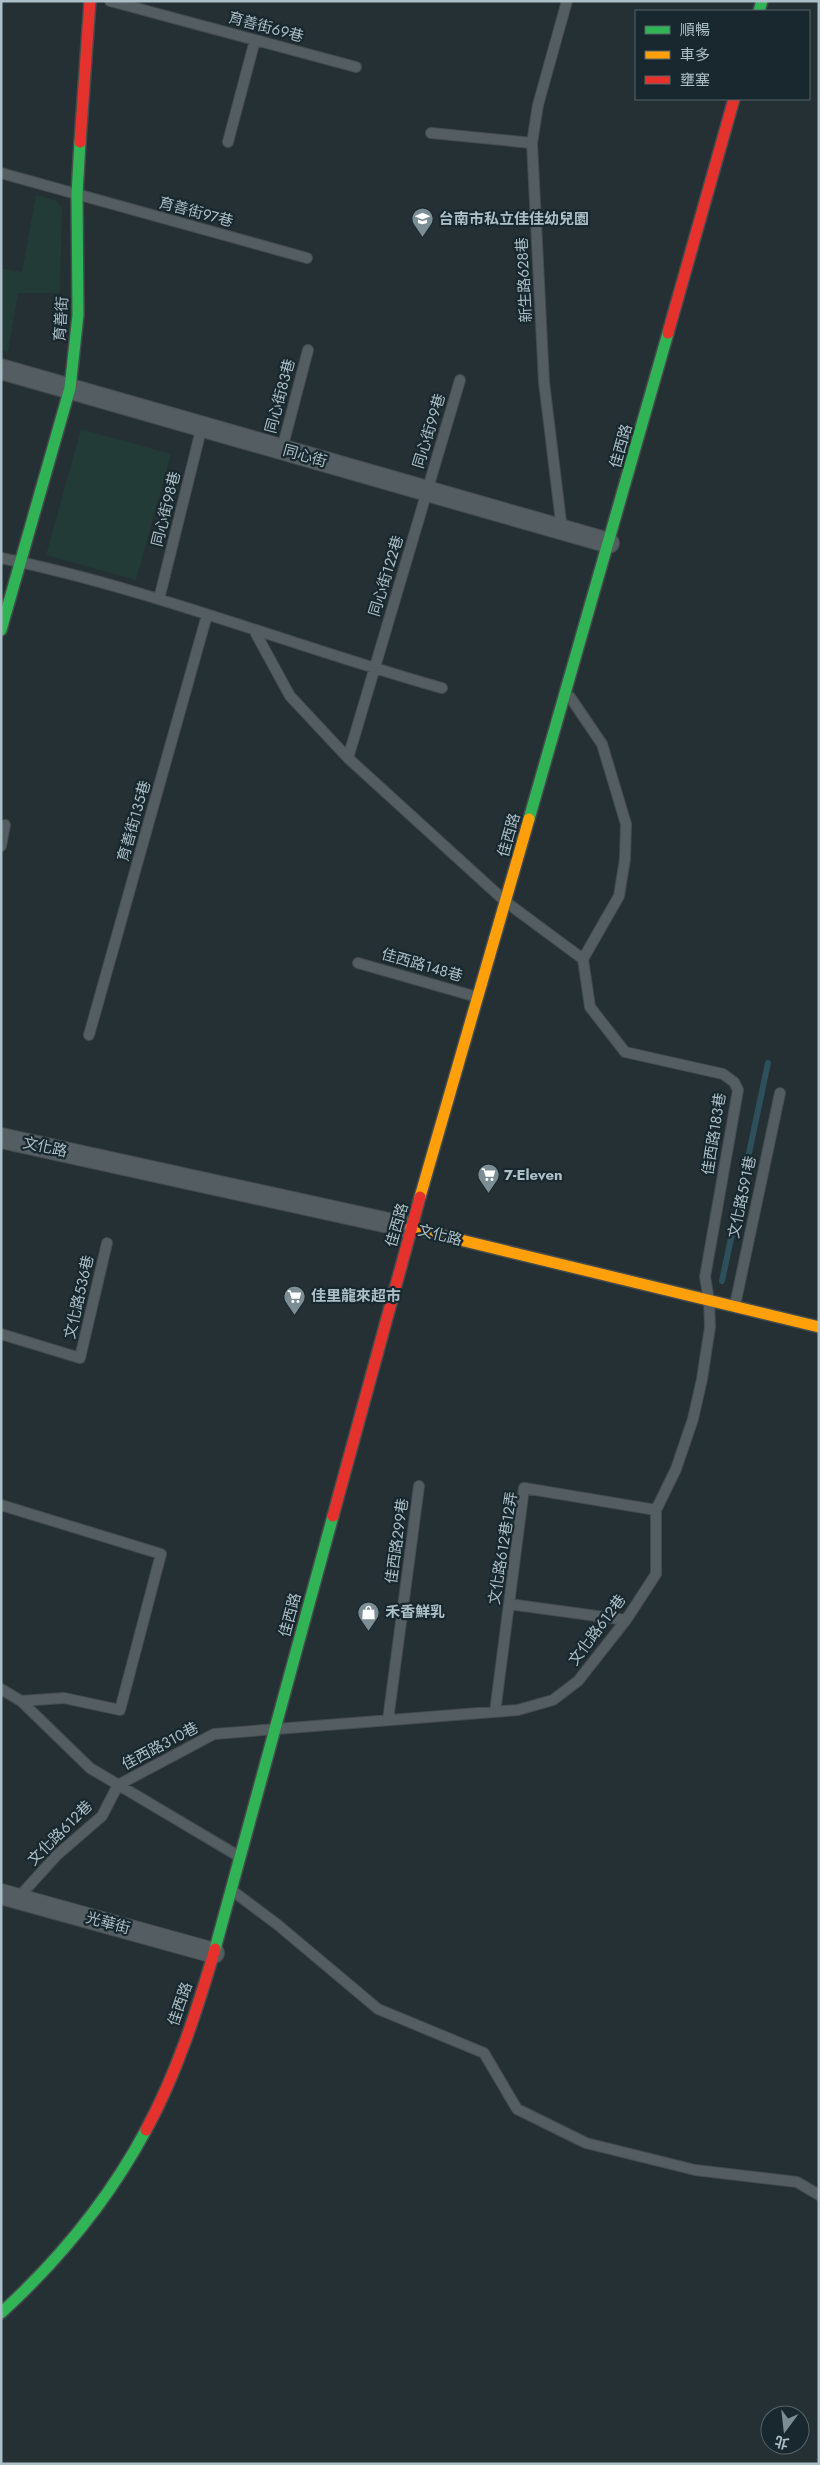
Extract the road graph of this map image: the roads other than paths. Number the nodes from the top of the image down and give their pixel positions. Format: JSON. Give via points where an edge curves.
{"nodes":[{"id":1,"x":90,"y":1,"type":"edge"},
{"id":2,"x":110,"y":1,"type":"edge"},
{"id":3,"x":567,"y":1,"type":"edge"},
{"id":4,"x":255,"y":40,"type":"junction"},
{"id":5,"x":356,"y":67,"type":"dead end"},
{"id":6,"x":734,"y":100,"type":"edge"},
{"id":7,"x":432,"y":133,"type":"dead end"},
{"id":8,"x":228,"y":142,"type":"dead end"},
{"id":9,"x":532,"y":143,"type":"junction"},
{"id":10,"x":1,"y":173,"type":"edge"},
{"id":11,"x":77,"y":194,"type":"junction"},
{"id":12,"x":307,"y":258,"type":"dead end"},
{"id":13,"x":308,"y":350,"type":"dead end"},
{"id":14,"x":1,"y":369,"type":"edge"},
{"id":15,"x":460,"y":380,"type":"dead end"},
{"id":16,"x":70,"y":388,"type":"junction"},
{"id":17,"x":202,"y":426,"type":"junction"},
{"id":18,"x":282,"y":449,"type":"junction"},
{"id":19,"x":427,"y":491,"type":"junction"},
{"id":20,"x":562,"y":530,"type":"junction"},
{"id":21,"x":609,"y":543,"type":"junction"},
{"id":22,"x":1,"y":558,"type":"edge"},
{"id":23,"x":19,"y":562,"type":"junction"},
{"id":24,"x":160,"y":599,"type":"junction"},
{"id":25,"x":207,"y":615,"type":"junction"},
{"id":26,"x":1,"y":630,"type":"edge"},
{"id":27,"x":254,"y":630,"type":"junction"},
{"id":28,"x":374,"y":669,"type":"junction"},
{"id":29,"x":442,"y":688,"type":"dead end"},
{"id":30,"x":566,"y":692,"type":"junction"},
{"id":31,"x":348,"y":758,"type":"junction"},
{"id":32,"x":5,"y":825,"type":"dead end"},
{"id":33,"x":1,"y":846,"type":"edge"},
{"id":34,"x":506,"y":902,"type":"junction"},
{"id":35,"x":583,"y":959,"type":"junction"},
{"id":36,"x":358,"y":962,"type":"dead end"},
{"id":37,"x":478,"y":997,"type":"junction"},
{"id":38,"x":89,"y":1035,"type":"dead end"},
{"id":39,"x":780,"y":1093,"type":"dead end"},
{"id":40,"x":1,"y":1138,"type":"edge"},
{"id":41,"x":411,"y":1228,"type":"junction"},
{"id":42,"x":108,"y":1243,"type":"dead end"},
{"id":43,"x":709,"y":1300,"type":"junction"},
{"id":44,"x":734,"y":1306,"type":"junction"},
{"id":45,"x":819,"y":1327,"type":"edge"},
{"id":46,"x":1,"y":1334,"type":"edge"},
{"id":47,"x":419,"y":1486,"type":"dead end"},
{"id":48,"x":1,"y":1505,"type":"edge"},
{"id":49,"x":656,"y":1510,"type":"junction"},
{"id":50,"x":510,"y":1604,"type":"junction"},
{"id":51,"x":626,"y":1620,"type":"junction"},
{"id":52,"x":1,"y":1689,"type":"edge"},
{"id":53,"x":21,"y":1701,"type":"junction"},
{"id":54,"x":495,"y":1712,"type":"junction"},
{"id":55,"x":388,"y":1720,"type":"junction"},
{"id":56,"x":275,"y":1728,"type":"junction"},
{"id":57,"x":118,"y":1785,"type":"junction"},
{"id":58,"x":241,"y":1858,"type":"junction"},
{"id":59,"x":234,"y":1892,"type":"junction"},
{"id":60,"x":10,"y":1896,"type":"edge"},
{"id":61,"x":214,"y":1953,"type":"junction"},
{"id":62,"x":819,"y":2194,"type":"edge"},
{"id":63,"x":1,"y":2313,"type":"edge"}],
"edges":[{"from":1,"to":11,"type":"street","name":"育善街"},
{"from":2,"to":4,"type":"lane","name":"育善街69巷"},
{"from":3,"to":9,"type":"lane","name":"新生路628巷","via":[[538,104]]},
{"from":4,"to":5,"type":"lane","name":"育善街69巷"},
{"from":4,"to":8,"type":"lane"},
{"from":6,"to":21,"type":"street","name":"佳西路"},
{"from":7,"to":9,"type":"lane"},
{"from":9,"to":20,"type":"lane","name":"新生路628巷","via":[[544,382]]},
{"from":10,"to":11,"type":"lane","name":"育善街97巷"},
{"from":11,"to":12,"type":"lane","name":"育善街97巷"},
{"from":11,"to":16,"type":"street","name":"育善街","via":[[78,315]]},
{"from":13,"to":18,"type":"lane","name":"同心街83巷"},
{"from":14,"to":16,"type":"street","name":"同心街"},
{"from":15,"to":19,"type":"lane","name":"同心街99巷"},
{"from":16,"to":17,"type":"street","name":"同心街"},
{"from":16,"to":23,"type":"street","name":"育善街"},
{"from":17,"to":18,"type":"street","name":"同心街"},
{"from":17,"to":24,"type":"lane","name":"同心街98巷"},
{"from":18,"to":19,"type":"street","name":"同心街"},
{"from":19,"to":20,"type":"street","name":"同心街"},
{"from":19,"to":28,"type":"lane","name":"同心街122巷"},
{"from":20,"to":21,"type":"street","name":"同心街"},
{"from":21,"to":30,"type":"street","name":"佳西路"},
{"from":22,"to":23,"type":"lane"},
{"from":23,"to":24,"type":"lane"},
{"from":23,"to":26,"type":"street","name":"育善街"},
{"from":24,"to":25,"type":"lane"},
{"from":25,"to":27,"type":"lane"},
{"from":25,"to":38,"type":"lane","name":"育善街135巷"},
{"from":27,"to":28,"type":"lane"},
{"from":27,"to":31,"type":"lane","via":[[290,696]]},
{"from":28,"to":29,"type":"lane"},
{"from":28,"to":31,"type":"lane","name":"同心街122巷"},
{"from":30,"to":34,"type":"street","name":"佳西路"},
{"from":30,"to":35,"type":"lane","via":[[602,744],[626,824],[619,896]]},
{"from":31,"to":34,"type":"lane"},
{"from":32,"to":33,"type":"lane"},
{"from":34,"to":35,"type":"lane"},
{"from":34,"to":37,"type":"street","name":"佳西路"},
{"from":35,"to":43,"type":"lane","name":"佳西路183巷","via":[[590,1007],[625,1052],[723,1074],[734,1082],[738,1090],[705,1277]]},
{"from":36,"to":37,"type":"lane","name":"佳西路148巷"},
{"from":37,"to":41,"type":"street","name":"佳西路"},
{"from":39,"to":44,"type":"lane","name":"文化路591巷"},
{"from":40,"to":41,"type":"street","name":"文化路"},
{"from":41,"to":43,"type":"street","name":"文化路"},
{"from":41,"to":56,"type":"street","name":"佳西路"},
{"from":42,"to":46,"type":"lane","name":"文化路536巷","via":[[80,1358]]},
{"from":43,"to":44,"type":"street","name":"文化路"},
{"from":43,"to":49,"type":"lane","name":"文化路612巷","via":[[710,1327],[693,1418],[676,1470]]},
{"from":44,"to":45,"type":"street","name":"文化路"},
{"from":47,"to":55,"type":"lane","name":"佳西路299巷"},
{"from":48,"to":53,"type":"lane","via":[[162,1554],[120,1710],[64,1698]]},
{"from":49,"to":50,"type":"lane","name":"文化路612巷12弄","via":[[524,1488]]},
{"from":49,"to":51,"type":"lane","name":"文化路612巷","via":[[656,1574]]},
{"from":50,"to":51,"type":"lane"},
{"from":50,"to":54,"type":"lane","name":"文化路612巷12弄"},
{"from":51,"to":54,"type":"lane","name":"文化路612巷","via":[[578,1681],[553,1700],[518,1710]]},
{"from":52,"to":53,"type":"lane","name":"佳西路310巷"},
{"from":53,"to":57,"type":"lane","name":"佳西路310巷","via":[[90,1768]]},
{"from":54,"to":55,"type":"lane","name":"文化路612巷"},
{"from":55,"to":56,"type":"lane","name":"文化路612巷"},
{"from":56,"to":57,"type":"lane","name":"佳西路310巷","via":[[214,1734]]},
{"from":56,"to":58,"type":"street","name":"佳西路"},
{"from":57,"to":58,"type":"lane","name":"佳西路310巷"},
{"from":57,"to":60,"type":"lane","name":"文化路612巷","via":[[102,1816]]},
{"from":58,"to":59,"type":"street","name":"佳西路"},
{"from":59,"to":61,"type":"street","name":"佳西路"},
{"from":59,"to":62,"type":"lane","via":[[378,2009],[484,2053],[517,2109],[586,2143],[695,2170],[797,2182]]},
{"from":60,"to":61,"type":"street","name":"光華街"},
{"from":61,"to":63,"type":"street","name":"佳西路","via":[[167,2088],[134,2153],[101,2202],[56,2257]]}]}
